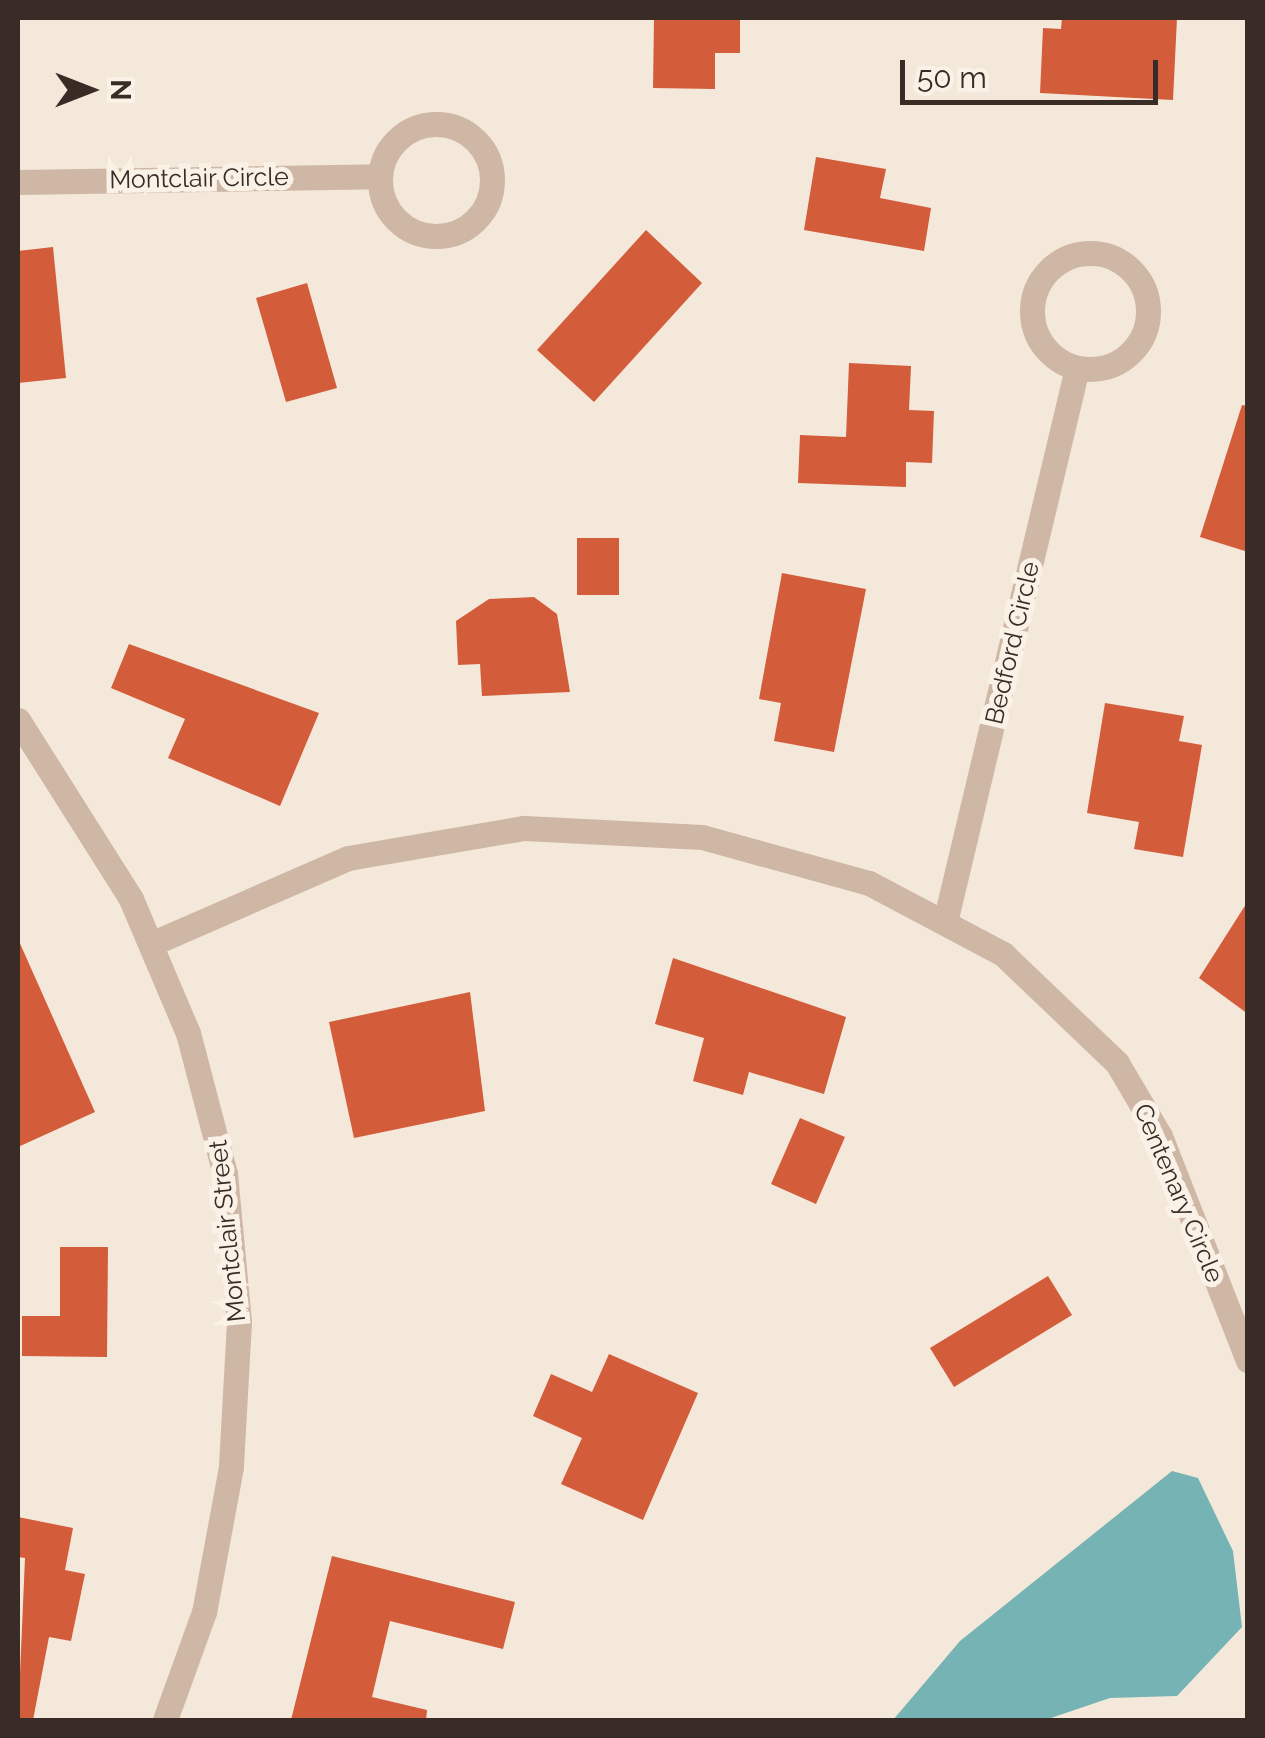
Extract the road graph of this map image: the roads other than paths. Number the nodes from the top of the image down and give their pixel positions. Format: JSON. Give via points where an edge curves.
{"nodes":[{"id":1,"x":380,"y":176,"type":"junction"},
{"id":2,"x":18,"y":182,"type":"edge"},
{"id":3,"x":1078,"y":368,"type":"junction"},
{"id":4,"x":18,"y":720,"type":"edge"},
{"id":5,"x":946,"y":918,"type":"junction"},
{"id":6,"x":151,"y":944,"type":"junction"},
{"id":7,"x":1248,"y":1360,"type":"edge"},
{"id":8,"x":165,"y":1720,"type":"edge"}],
"edges":[{"from":1,"to":1,"type":"street","via":[[402,225],[436,237],[484,212],[493,177],[478,142],[446,124],[394,142]]},
{"from":1,"to":2,"type":"street","name":"Montclair Circle"},
{"from":3,"to":3,"type":"street","via":[[1123,359],[1148,318],[1134,273],[1104,254],[1058,263],[1033,304],[1046,349]]},
{"from":3,"to":5,"type":"street","name":"Bedford Circle"},
{"from":4,"to":6,"type":"street","name":"Montclair Street","via":[[84,815]]},
{"from":5,"to":6,"type":"street","name":"Centenary Circle","via":[[747,844],[568,826],[434,838],[348,858]]},
{"from":5,"to":7,"type":"street","name":"Centenary Circle","via":[[1040,983],[1130,1080]]},
{"from":6,"to":8,"type":"street","name":"Montclair Street","via":[[216,1127],[239,1322],[224,1516],[204,1612]]}]}
